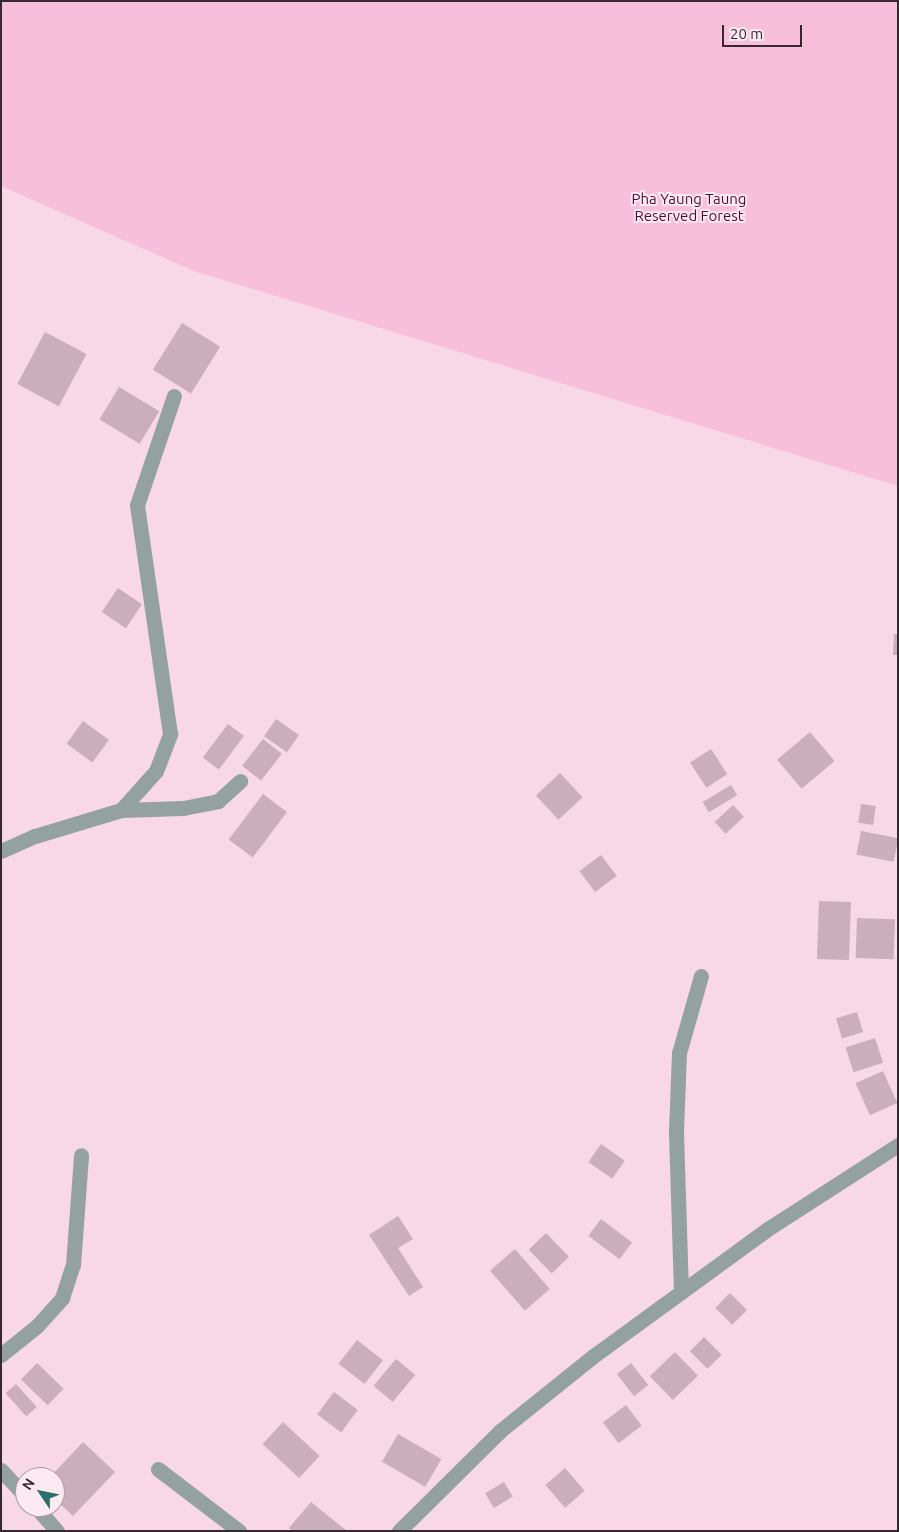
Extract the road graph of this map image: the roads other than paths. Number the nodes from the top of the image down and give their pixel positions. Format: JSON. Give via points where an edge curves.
{"nodes":[{"id":1,"x":174,"y":396,"type":"dead end"},
{"id":2,"x":240,"y":781,"type":"dead end"},
{"id":3,"x":121,"y":810,"type":"junction"},
{"id":4,"x":1,"y":851,"type":"edge"},
{"id":5,"x":701,"y":976,"type":"dead end"},
{"id":6,"x":898,"y":1145,"type":"edge"},
{"id":7,"x":81,"y":1155,"type":"dead end"},
{"id":8,"x":681,"y":1292,"type":"junction"},
{"id":9,"x":1,"y":1355,"type":"edge"},
{"id":10,"x":158,"y":1469,"type":"dead end"},
{"id":11,"x":1,"y":1470,"type":"edge"},
{"id":12,"x":15,"y":1485,"type":"edge"},
{"id":13,"x":45,"y":1517,"type":"edge"},
{"id":14,"x":57,"y":1531,"type":"edge"},
{"id":15,"x":239,"y":1531,"type":"edge"},
{"id":16,"x":399,"y":1531,"type":"edge"}],
"edges":[{"from":1,"to":3,"type":"street","via":[[137,505],[170,734],[156,771]]},
{"from":2,"to":3,"type":"street","via":[[218,801],[183,808]]},
{"from":3,"to":4,"type":"street","via":[[35,836]]},
{"from":5,"to":8,"type":"street","via":[[678,1052],[676,1131]]},
{"from":6,"to":8,"type":"street","via":[[766,1230]]},
{"from":7,"to":9,"type":"street","via":[[73,1266],[62,1298],[36,1326]]},
{"from":8,"to":16,"type":"street","via":[[592,1357],[500,1431]]},
{"from":10,"to":15,"type":"street"},
{"from":11,"to":12,"type":"street"},
{"from":13,"to":14,"type":"street"}]}
